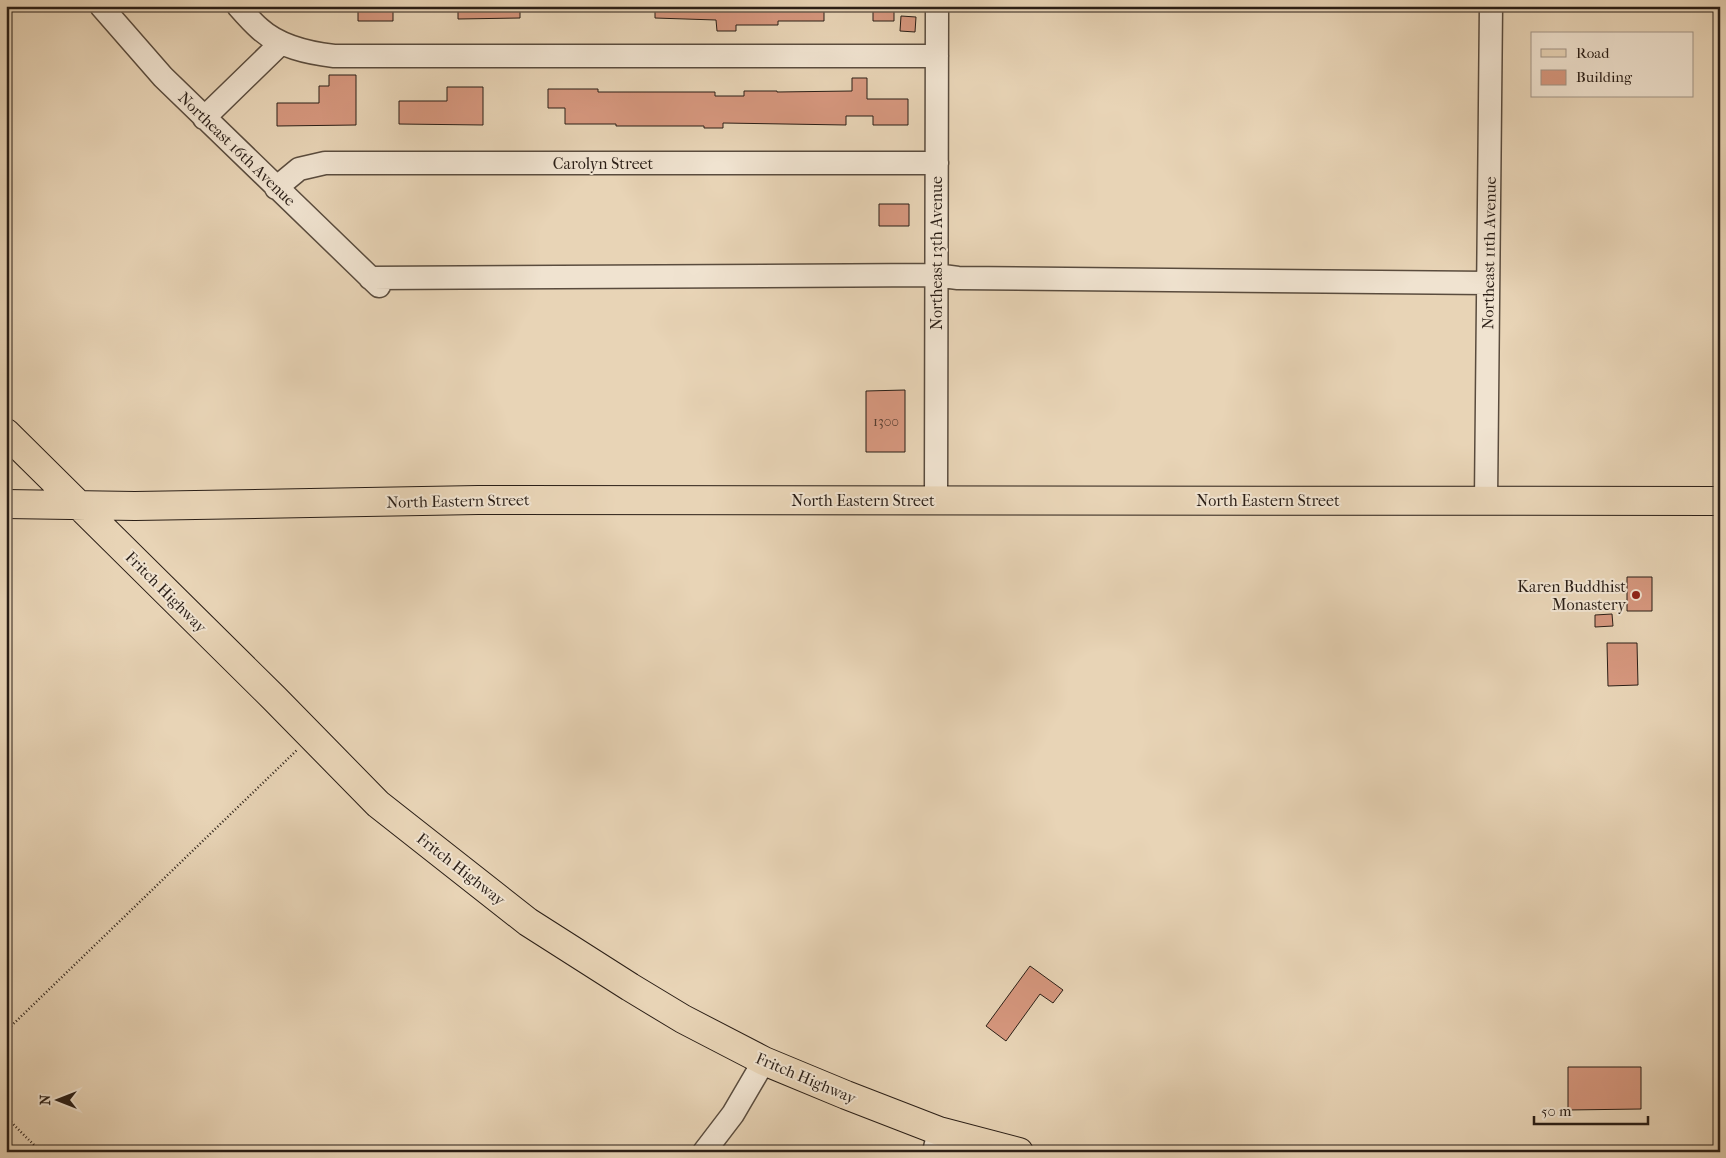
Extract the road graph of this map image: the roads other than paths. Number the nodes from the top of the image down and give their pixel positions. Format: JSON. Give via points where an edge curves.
{"nodes":[{"id":1,"x":101,"y":6,"type":"edge"},
{"id":2,"x":238,"y":6,"type":"edge"},
{"id":3,"x":937,"y":6,"type":"edge"},
{"id":4,"x":1491,"y":6,"type":"edge"},
{"id":5,"x":281,"y":43,"type":"junction"},
{"id":6,"x":937,"y":56,"type":"junction"},
{"id":7,"x":204,"y":118,"type":"junction"},
{"id":8,"x":937,"y":163,"type":"junction"},
{"id":9,"x":276,"y":188,"type":"junction"},
{"id":10,"x":936,"y":275,"type":"junction"},
{"id":11,"x":1488,"y":283,"type":"junction"},
{"id":12,"x":6,"y":433,"type":"edge"},
{"id":13,"x":936,"y":500,"type":"junction"},
{"id":14,"x":1486,"y":500,"type":"junction"},
{"id":15,"x":1720,"y":501,"type":"edge"},
{"id":16,"x":6,"y":504,"type":"edge"},
{"id":17,"x":78,"y":505,"type":"junction"},
{"id":18,"x":764,"y":1060,"type":"junction"},
{"id":19,"x":936,"y":1141,"type":"edge"},
{"id":20,"x":704,"y":1152,"type":"edge"},
{"id":21,"x":1019,"y":1152,"type":"edge"}],
"edges":[{"from":1,"to":7,"type":"street","name":"Northeast 16th Avenue"},
{"from":2,"to":5,"type":"street","via":[[262,31]]},
{"from":3,"to":6,"type":"street","name":"Northeast 13th Avenue"},
{"from":4,"to":11,"type":"street","name":"Northeast 11th Avenue"},
{"from":5,"to":6,"type":"street","via":[[311,53],[334,56]]},
{"from":5,"to":7,"type":"street"},
{"from":6,"to":8,"type":"street","name":"Northeast 13th Avenue"},
{"from":7,"to":9,"type":"street","name":"Northeast 16th Avenue"},
{"from":8,"to":9,"type":"street","name":"Carolyn Street","via":[[325,163],[299,169]]},
{"from":8,"to":10,"type":"street","name":"Northeast 13th Avenue"},
{"from":9,"to":10,"type":"street","name":"Northeast 16th Avenue","via":[[375,282]]},
{"from":10,"to":11,"type":"street","via":[[958,278]]},
{"from":10,"to":13,"type":"street","name":"Northeast 13th Avenue"},
{"from":11,"to":14,"type":"street","name":"Northeast 11th Avenue"},
{"from":12,"to":17,"type":"main road","name":"Fritch Highway"},
{"from":13,"to":14,"type":"main road","name":"North Eastern Street"},
{"from":13,"to":17,"type":"main road","name":"North Eastern Street","via":[[478,500]]},
{"from":14,"to":15,"type":"main road","name":"North Eastern Street"},
{"from":16,"to":17,"type":"main road","name":"North Eastern Street"},
{"from":17,"to":18,"type":"main road","name":"Fritch Highway","via":[[378,804],[528,922],[683,1019]]},
{"from":18,"to":19,"type":"main road","name":"Fritch Highway","via":[[846,1095]]},
{"from":18,"to":20,"type":"street","via":[[733,1114]]},
{"from":19,"to":21,"type":"main road","name":"Fritch Highway"}]}
